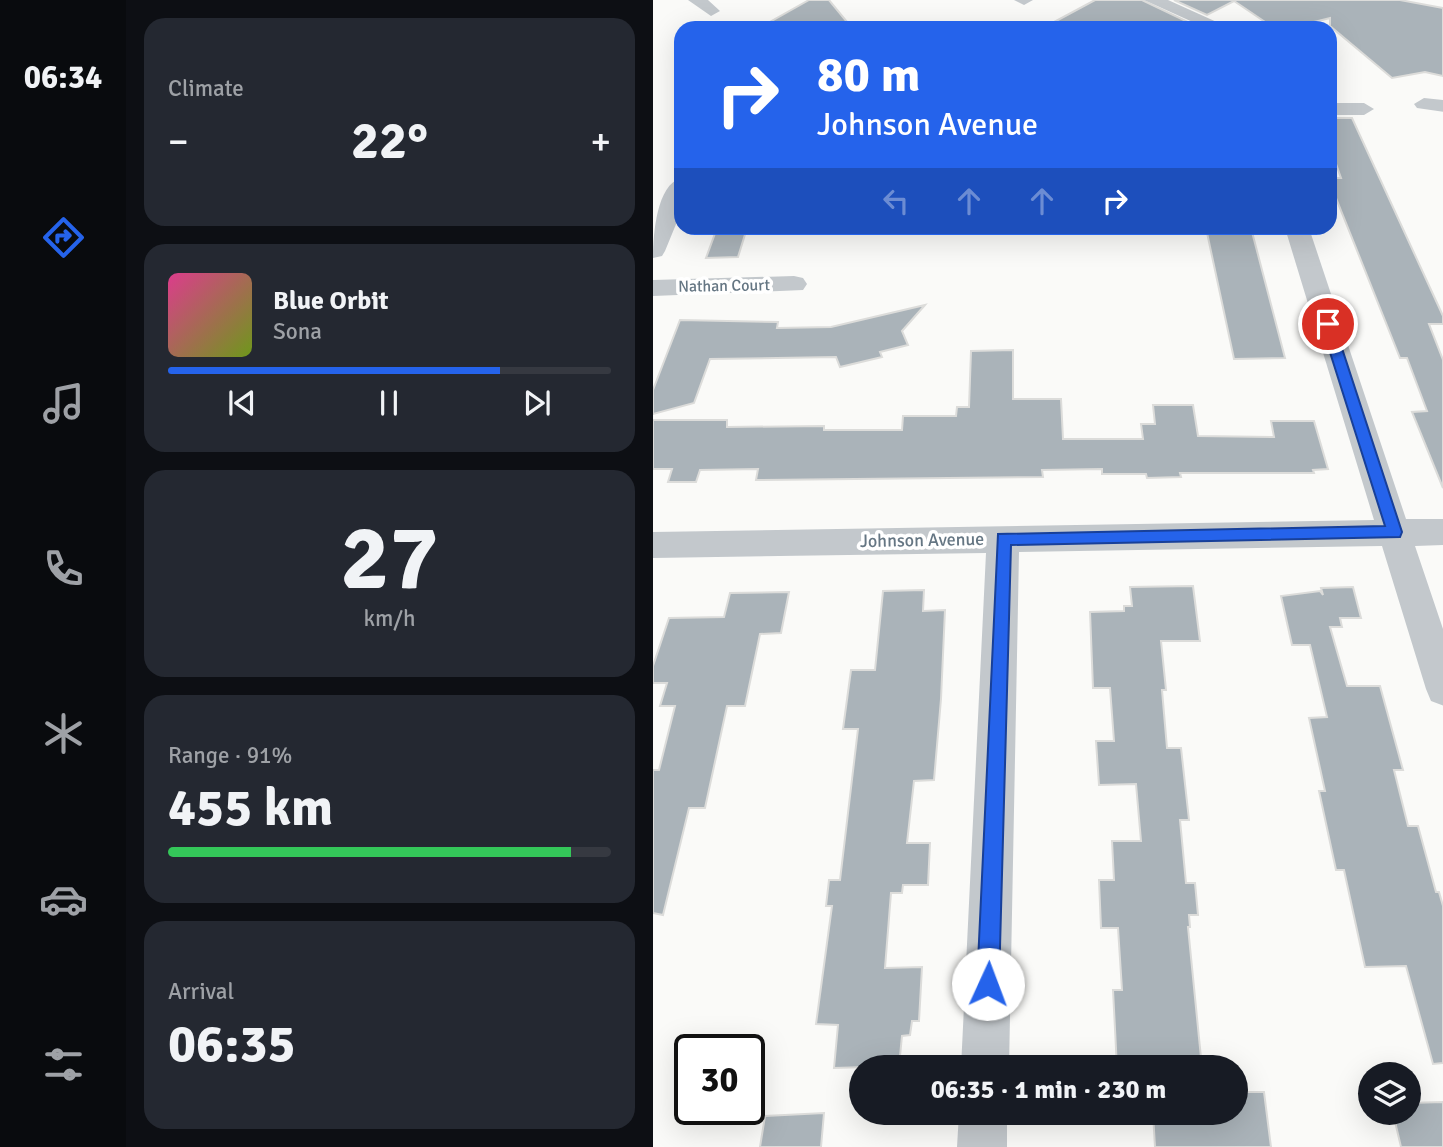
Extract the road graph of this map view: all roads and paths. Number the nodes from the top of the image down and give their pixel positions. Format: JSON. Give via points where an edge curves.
{"nodes":[{"id":1,"x":1153,"y":0,"type":"edge"},
{"id":2,"x":1204,"y":21,"type":"edge"},
{"id":3,"x":1337,"y":109,"type":"edge"},
{"id":4,"x":1364,"y":109,"type":"dead end"},
{"id":5,"x":674,"y":202,"type":"edge"},
{"id":6,"x":1299,"y":235,"type":"edge"},
{"id":7,"x":653,"y":251,"type":"edge"},
{"id":8,"x":794,"y":284,"type":"dead end"},
{"id":9,"x":653,"y":288,"type":"edge"},
{"id":10,"x":1394,"y":532,"type":"junction"},
{"id":11,"x":1443,"y":532,"type":"edge"},
{"id":12,"x":1003,"y":539,"type":"junction"},
{"id":13,"x":653,"y":545,"type":"edge"},
{"id":14,"x":1443,"y":689,"type":"edge"},
{"id":15,"x":985,"y":1055,"type":"edge"},
{"id":16,"x":983,"y":1125,"type":"edge"},
{"id":17,"x":982,"y":1147,"type":"edge"}],
"edges":[{"from":1,"to":2,"type":"street"},
{"from":3,"to":4,"type":"street"},
{"from":5,"to":7,"type":"street"},
{"from":6,"to":10,"type":"street"},
{"from":8,"to":9,"type":"street","name":"Nathan Court"},
{"from":10,"to":11,"type":"street","name":"Johnson Avenue"},
{"from":10,"to":12,"type":"street","name":"Johnson Avenue"},
{"from":10,"to":14,"type":"street"},
{"from":12,"to":13,"type":"street","name":"Johnson Avenue"},
{"from":12,"to":15,"type":"street"},
{"from":16,"to":17,"type":"street"}]}
